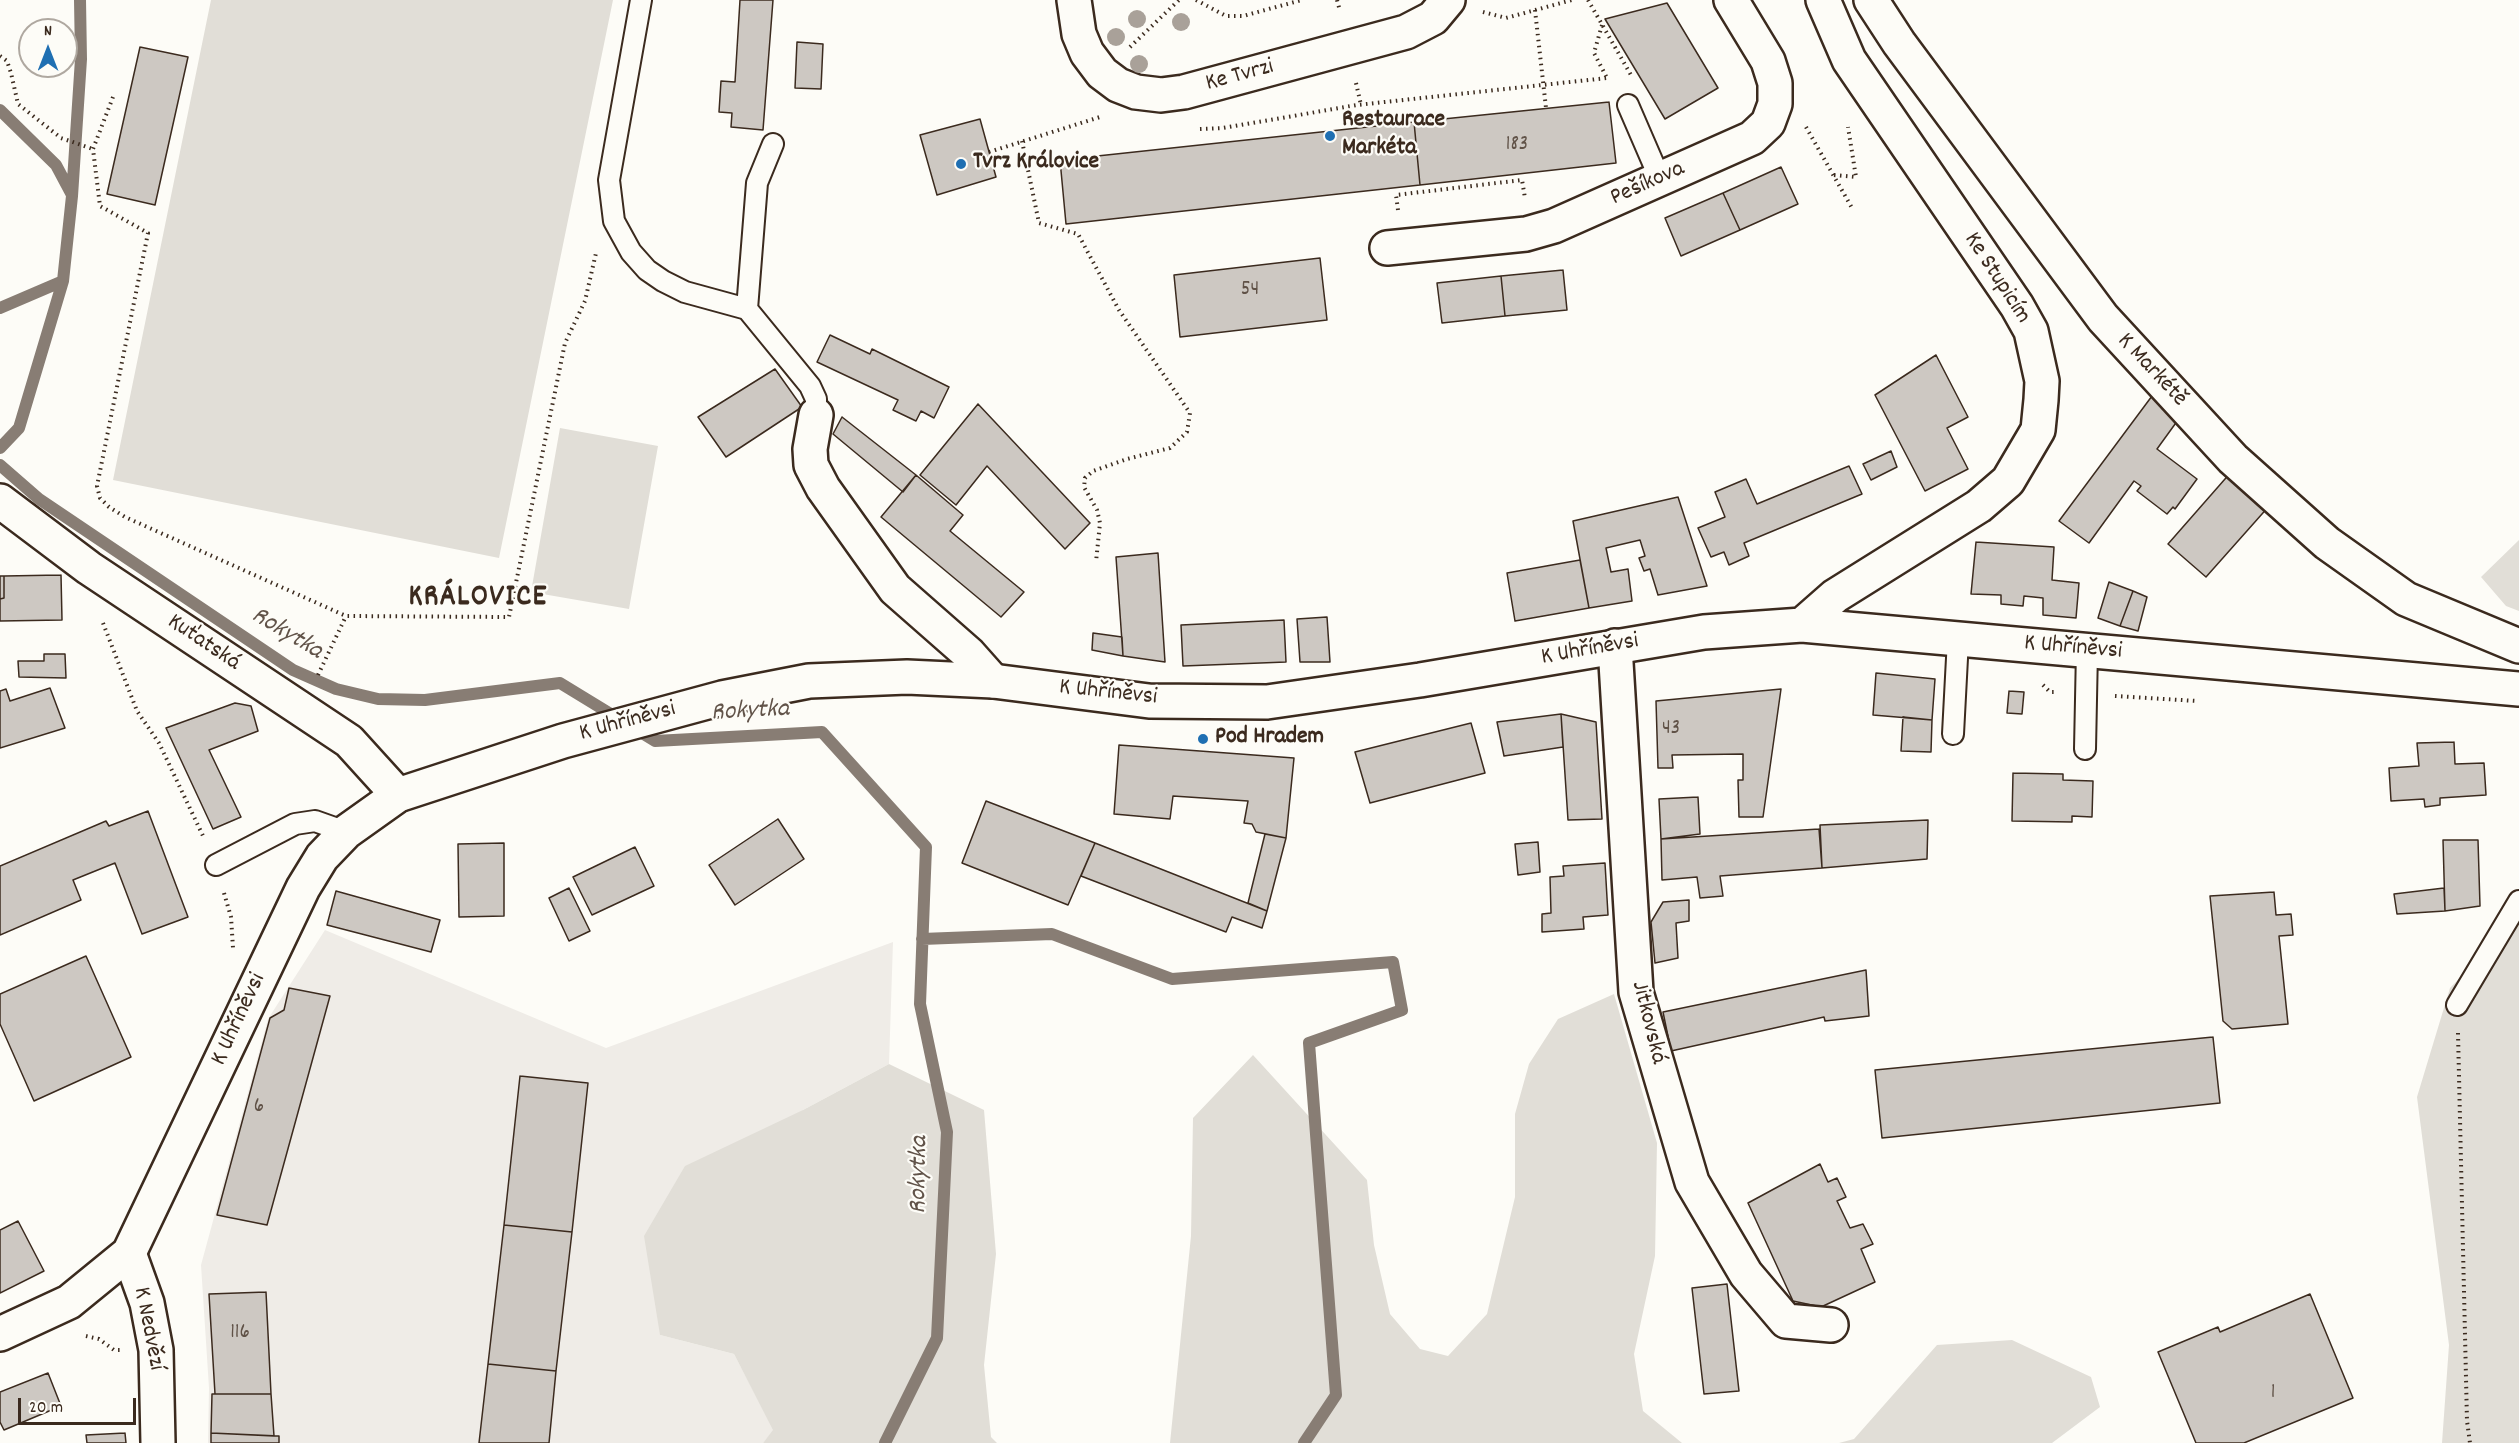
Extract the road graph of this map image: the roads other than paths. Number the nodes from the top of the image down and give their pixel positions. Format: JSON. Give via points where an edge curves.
{"nodes":[{"id":1,"x":641,"y":0,"type":"edge"},
{"id":2,"x":1074,"y":0,"type":"edge"},
{"id":3,"x":1731,"y":0,"type":"edge"},
{"id":4,"x":1823,"y":0,"type":"edge"},
{"id":5,"x":1871,"y":0,"type":"edge"},
{"id":6,"x":1448,"y":2,"type":"edge"},
{"id":7,"x":1628,"y":105,"type":"road end"},
{"id":8,"x":773,"y":144,"type":"dead end"},
{"id":9,"x":1660,"y":179,"type":"junction"},
{"id":10,"x":1395,"y":247,"type":"road end"},
{"id":11,"x":747,"y":309,"type":"junction"},
{"id":12,"x":816,"y":415,"type":"joint"},
{"id":13,"x":0,"y":501,"type":"edge"},
{"id":14,"x":1802,"y":626,"type":"junction"},
{"id":15,"x":1958,"y":639,"type":"junction"},
{"id":16,"x":1615,"y":646,"type":"junction"},
{"id":17,"x":2519,"y":646,"type":"edge"},
{"id":18,"x":2087,"y":651,"type":"junction"},
{"id":19,"x":993,"y":681,"type":"junction"},
{"id":20,"x":2519,"y":689,"type":"edge"},
{"id":21,"x":1953,"y":734,"type":"dead end"},
{"id":22,"x":2085,"y":749,"type":"dead end"},
{"id":23,"x":398,"y":795,"type":"junction"},
{"id":24,"x":346,"y":832,"type":"junction"},
{"id":25,"x":216,"y":865,"type":"road end"},
{"id":26,"x":2519,"y":901,"type":"edge"},
{"id":27,"x":2457,"y":1005,"type":"road end"},
{"id":28,"x":129,"y":1253,"type":"junction"},
{"id":29,"x":1831,"y":1325,"type":"dead end"},
{"id":30,"x":0,"y":1334,"type":"edge"},
{"id":31,"x":158,"y":1443,"type":"edge"}],
"edges":[{"from":1,"to":11,"type":"lane","via":[[611,166],[609,191],[614,221],[631,252],[647,270],[685,292]]},
{"from":2,"to":6,"type":"street","name":"Ke Tvrzi","via":[[1079,34],[1102,73],[1136,92],[1161,95],[1406,32],[1433,18]]},
{"from":3,"to":9,"type":"street","name":"Pešíkova","via":[[1772,72],[1775,104],[1768,123],[1752,138]]},
{"from":4,"to":14,"type":"street","name":"Ke Stupicím","via":[[1850,60],[2017,306],[2031,331],[2042,381],[2038,430],[2008,481],[1979,506],[1835,596]]},
{"from":5,"to":17,"type":"street","name":"K Markétě","via":[[2103,318],[2233,459],[2326,543],[2406,599]]},
{"from":7,"to":9,"type":"lane"},
{"from":8,"to":11,"type":"lane","via":[[757,183]]},
{"from":9,"to":10,"type":"street","name":"Pešíkova","via":[[1554,226],[1526,234]]},
{"from":11,"to":12,"type":"lane","via":[[810,386],[816,399]]},
{"from":12,"to":19,"type":"street","via":[[811,465],[823,488],[895,589],[969,654]]},
{"from":13,"to":23,"type":"street","name":"Kuťatská","via":[[89,568],[349,741]]},
{"from":14,"to":15,"type":"street","name":"K Uhříněvsi"},
{"from":14,"to":16,"type":"street","name":"K Uhříněvsi","via":[[1704,632]]},
{"from":15,"to":18,"type":"street","name":"K Uhříněvsi"},
{"from":15,"to":21,"type":"lane"},
{"from":16,"to":19,"type":"street","name":"K Uhříněvsi","via":[[1267,702],[1149,700]]},
{"from":16,"to":29,"type":"street","name":"Jitkovská","via":[[1636,993],[1692,1182],[1746,1274],[1786,1321]]},
{"from":18,"to":20,"type":"street","name":"K Uhříněvsi"},
{"from":18,"to":22,"type":"lane"},
{"from":19,"to":23,"type":"street","name":"K Uhříněvsi","via":[[809,681],[722,698],[563,741]]},
{"from":23,"to":24,"type":"street","name":"K Uhříněvsi"},
{"from":24,"to":25,"type":"lane","via":[[315,821],[295,824]]},
{"from":24,"to":28,"type":"street","name":"K Uhříněvsi","via":[[322,857],[303,888]]},
{"from":26,"to":27,"type":"lane"},
{"from":28,"to":30,"type":"street","name":"K Uhříněvsi","via":[[69,1302]]},
{"from":28,"to":31,"type":"street","name":"K Nedvězí","via":[[147,1303],[156,1350]]}]}
